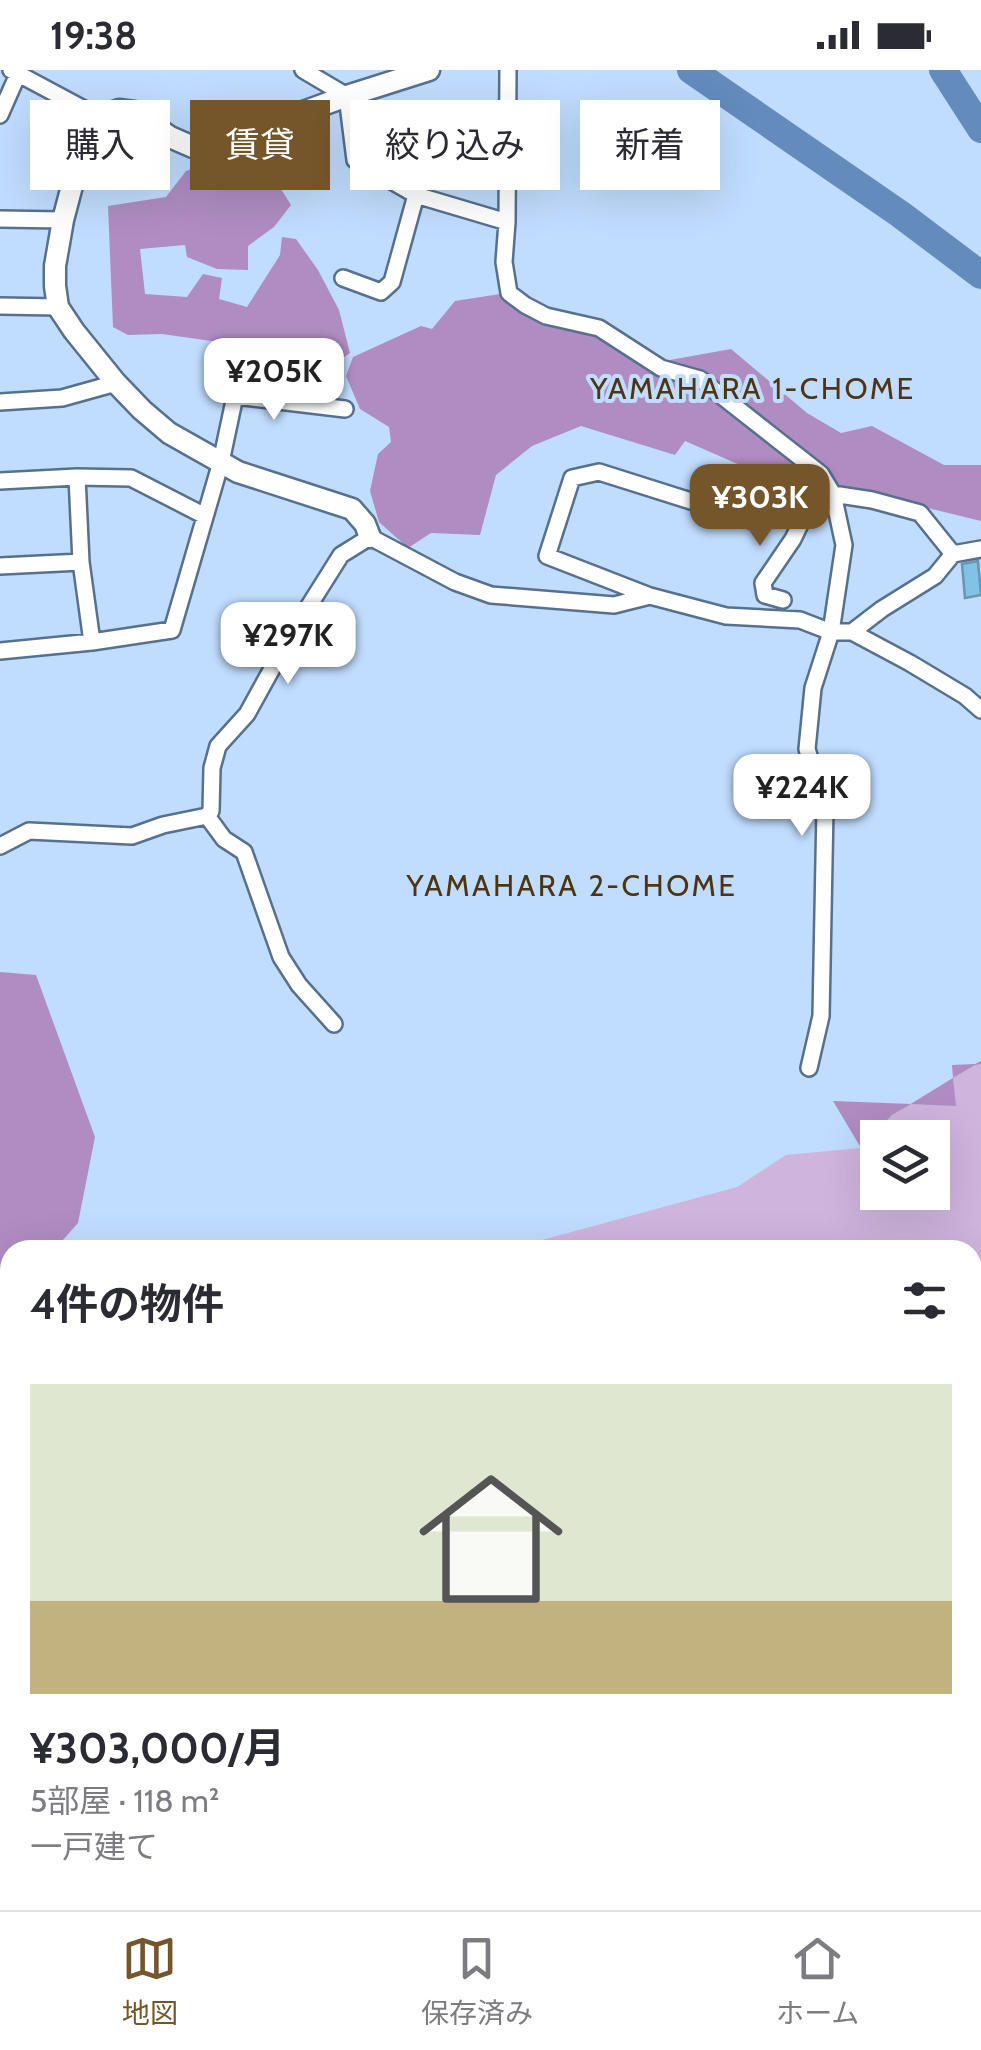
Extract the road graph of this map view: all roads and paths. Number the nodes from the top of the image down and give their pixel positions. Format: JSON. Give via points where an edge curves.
{"nodes":[{"id":1,"x":303,"y":70,"type":"edge"},
{"id":2,"x":429,"y":70,"type":"edge"},
{"id":3,"x":508,"y":70,"type":"edge"},
{"id":4,"x":15,"y":72,"type":"edge"},
{"id":5,"x":347,"y":96,"type":"junction"},
{"id":6,"x":68,"y":100,"type":"edge"},
{"id":7,"x":0,"y":115,"type":"edge"},
{"id":8,"x":170,"y":137,"type":"edge"},
{"id":9,"x":71,"y":190,"type":"edge"},
{"id":10,"x":416,"y":195,"type":"junction"},
{"id":11,"x":0,"y":218,"type":"edge"},
{"id":12,"x":63,"y":220,"type":"junction"},
{"id":13,"x":507,"y":222,"type":"junction"},
{"id":14,"x":343,"y":278,"type":"dead end"},
{"id":15,"x":0,"y":306,"type":"edge"},
{"id":16,"x":58,"y":306,"type":"junction"},
{"id":17,"x":116,"y":383,"type":"junction"},
{"id":18,"x":0,"y":402,"type":"edge"},
{"id":19,"x":345,"y":409,"type":"dead end"},
{"id":20,"x":221,"y":462,"type":"junction"},
{"id":21,"x":77,"y":477,"type":"junction"},
{"id":22,"x":0,"y":480,"type":"edge"},
{"id":23,"x":833,"y":494,"type":"junction"},
{"id":24,"x":205,"y":516,"type":"junction"},
{"id":25,"x":754,"y":522,"type":"dead end"},
{"id":26,"x":370,"y":537,"type":"junction"},
{"id":27,"x":981,"y":549,"type":"edge"},
{"id":28,"x":952,"y":554,"type":"junction"},
{"id":29,"x":82,"y":562,"type":"junction"},
{"id":30,"x":0,"y":566,"type":"edge"},
{"id":31,"x":650,"y":596,"type":"junction"},
{"id":32,"x":783,"y":600,"type":"dead end"},
{"id":33,"x":831,"y":632,"type":"junction"},
{"id":34,"x":852,"y":632,"type":"junction"},
{"id":35,"x":92,"y":642,"type":"junction"},
{"id":36,"x":0,"y":652,"type":"edge"},
{"id":37,"x":981,"y":710,"type":"edge"},
{"id":38,"x":207,"y":816,"type":"junction"},
{"id":39,"x":0,"y":846,"type":"edge"},
{"id":40,"x":334,"y":1024,"type":"dead end"},
{"id":41,"x":809,"y":1068,"type":"dead end"}],
"edges":[{"from":1,"to":5,"type":"street"},
{"from":2,"to":5,"type":"street"},
{"from":3,"to":13,"type":"street"},
{"from":4,"to":6,"type":"street"},
{"from":4,"to":7,"type":"street"},
{"from":5,"to":8,"type":"street","via":[[221,142],[193,147]]},
{"from":5,"to":10,"type":"street","via":[[356,160]]},
{"from":9,"to":12,"type":"street"},
{"from":10,"to":13,"type":"street"},
{"from":10,"to":14,"type":"street","via":[[392,282],[381,292]]},
{"from":11,"to":12,"type":"street"},
{"from":12,"to":16,"type":"street","via":[[55,266]]},
{"from":13,"to":23,"type":"street","via":[[509,293],[546,316],[599,328],[661,368],[700,379],[821,474]]},
{"from":15,"to":16,"type":"street"},
{"from":16,"to":17,"type":"street"},
{"from":17,"to":18,"type":"street","via":[[62,398]]},
{"from":17,"to":20,"type":"street","via":[[170,433]]},
{"from":19,"to":20,"type":"street","via":[[236,396]]},
{"from":20,"to":24,"type":"street"},
{"from":20,"to":26,"type":"street","via":[[352,509]]},
{"from":21,"to":22,"type":"street"},
{"from":21,"to":24,"type":"street","via":[[131,478]]},
{"from":21,"to":29,"type":"street"},
{"from":23,"to":28,"type":"street","via":[[920,513]]},
{"from":23,"to":32,"type":"street","via":[[807,510],[763,583],[766,594]]},
{"from":23,"to":33,"type":"street","via":[[844,545]]},
{"from":24,"to":35,"type":"street","via":[[172,630]]},
{"from":25,"to":31,"type":"street","via":[[599,472],[572,478],[547,556]]},
{"from":26,"to":31,"type":"street","via":[[492,594],[614,605]]},
{"from":26,"to":38,"type":"street","via":[[342,555],[247,714],[222,738]]},
{"from":27,"to":28,"type":"street"},
{"from":28,"to":34,"type":"street","via":[[935,576]]},
{"from":29,"to":30,"type":"street"},
{"from":29,"to":35,"type":"street"},
{"from":31,"to":33,"type":"street","via":[[726,616],[800,620]]},
{"from":33,"to":34,"type":"street"},
{"from":33,"to":41,"type":"street","via":[[813,688],[807,749],[825,808],[822,1016]]},
{"from":34,"to":37,"type":"street"},
{"from":35,"to":36,"type":"street"},
{"from":38,"to":39,"type":"street","via":[[132,836],[29,830]]},
{"from":38,"to":40,"type":"street","via":[[244,852],[281,957]]}]}
